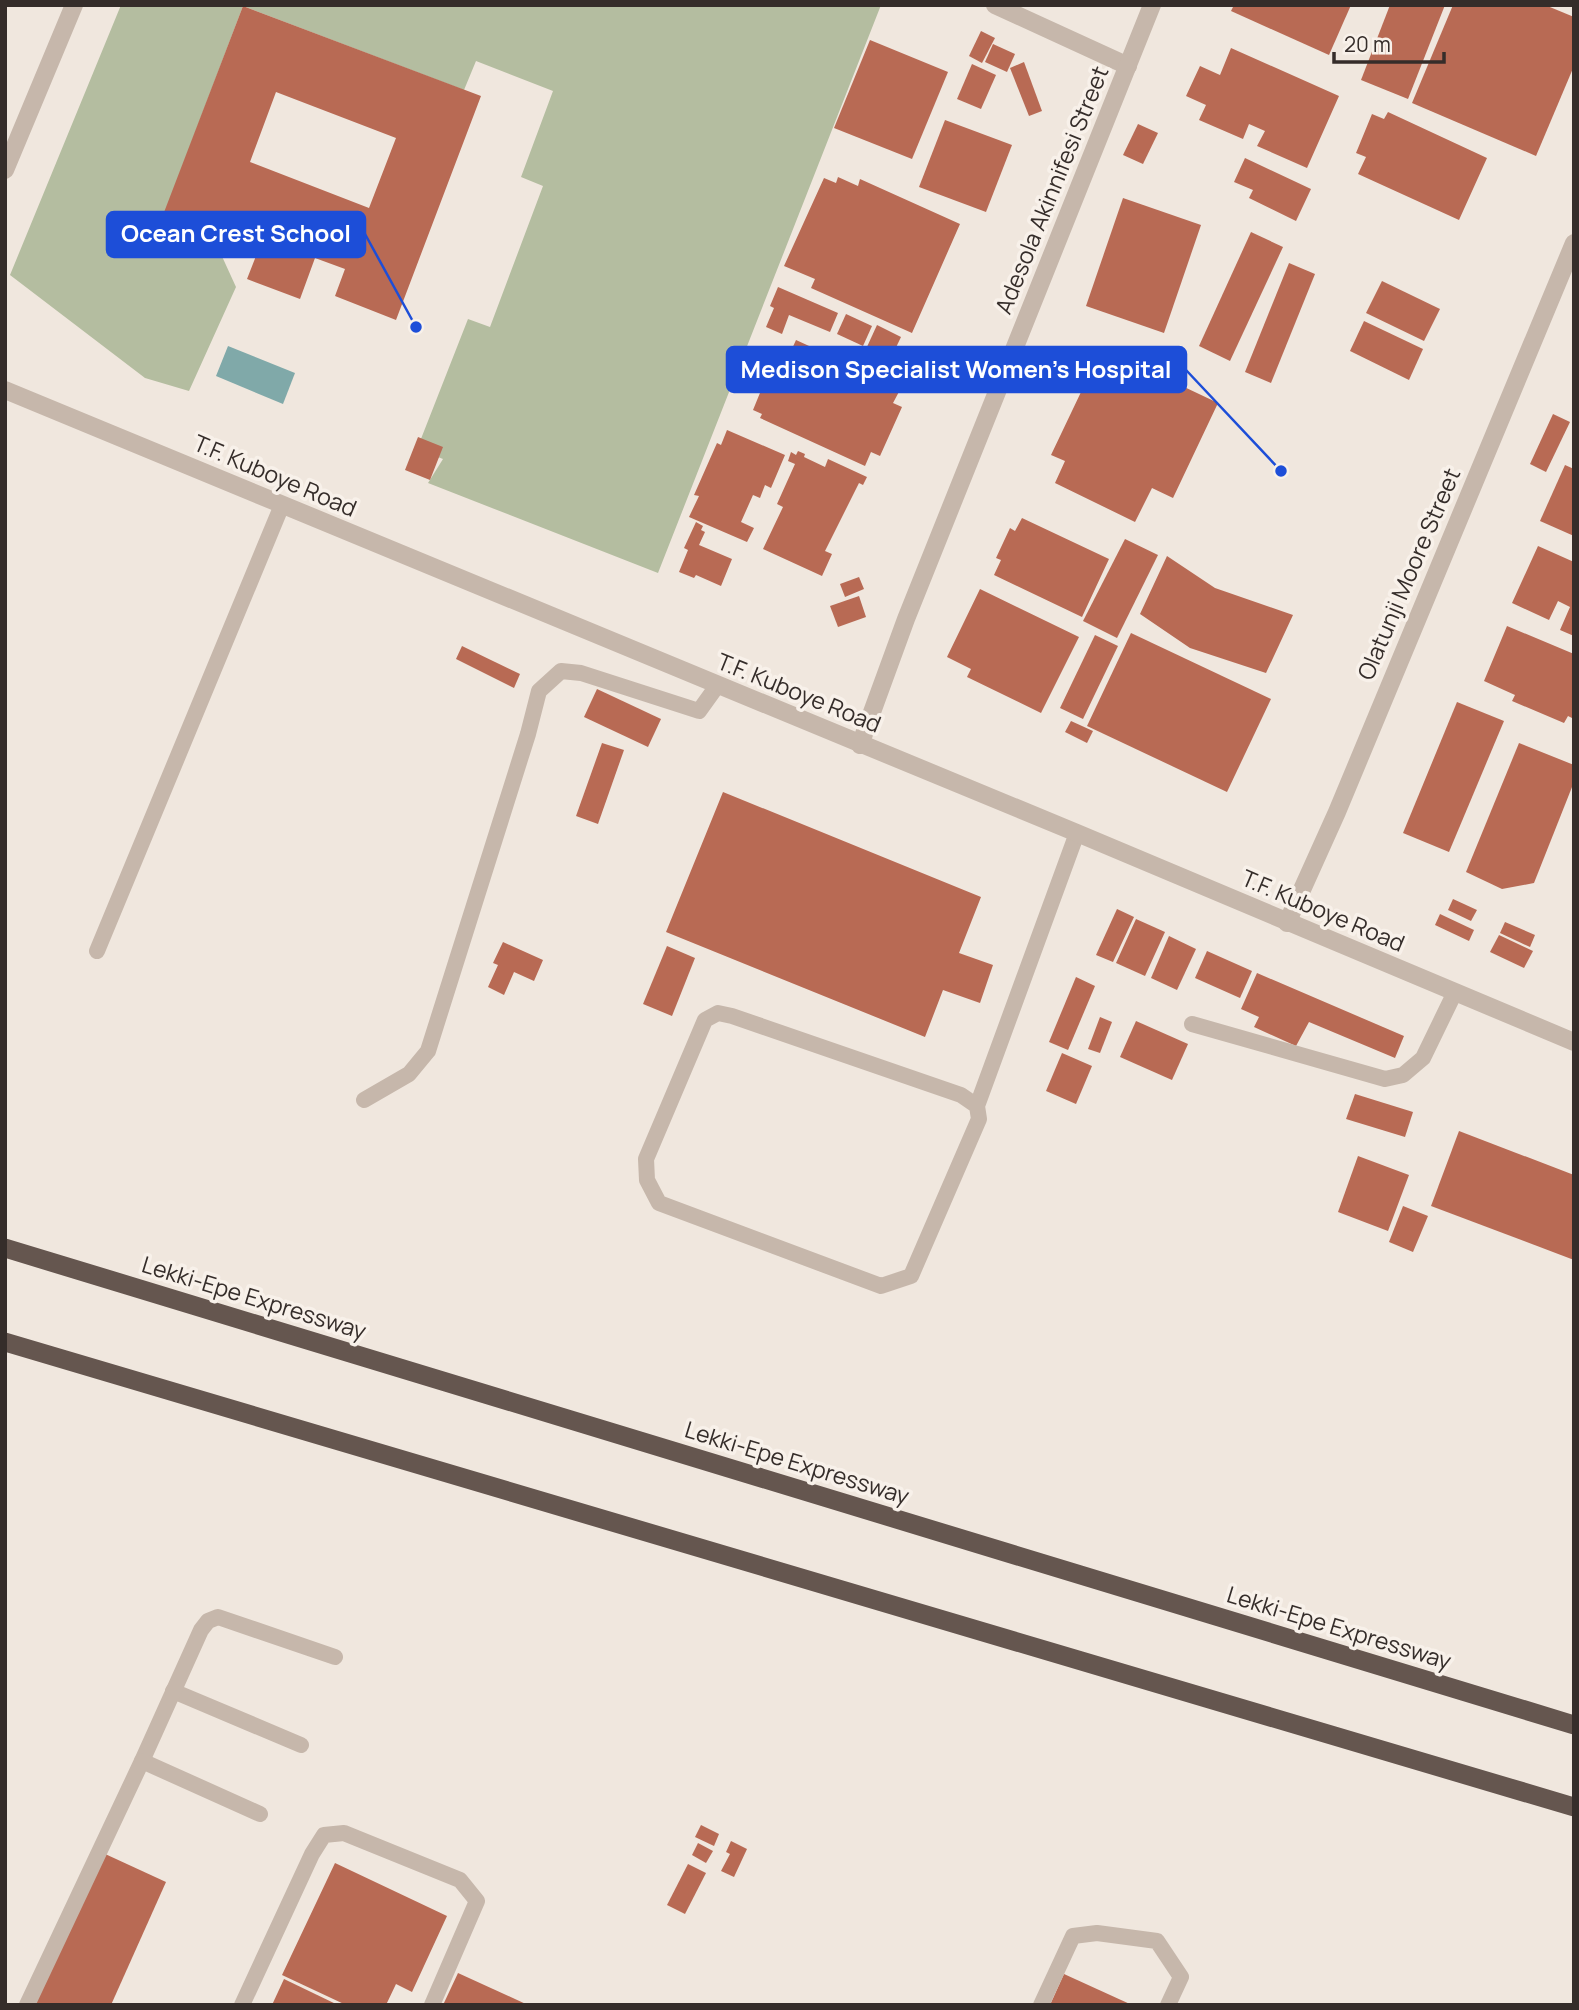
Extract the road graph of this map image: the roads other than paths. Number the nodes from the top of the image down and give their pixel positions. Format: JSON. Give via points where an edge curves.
{"nodes":[{"id":1,"x":74,"y":5,"type":"edge"},
{"id":2,"x":995,"y":5,"type":"edge"},
{"id":3,"x":1152,"y":5,"type":"edge"},
{"id":4,"x":1128,"y":66,"type":"junction"},
{"id":5,"x":5,"y":170,"type":"edge"},
{"id":6,"x":1574,"y":243,"type":"edge"},
{"id":7,"x":5,"y":390,"type":"edge"},
{"id":8,"x":282,"y":505,"type":"junction"},
{"id":9,"x":717,"y":686,"type":"junction"},
{"id":10,"x":860,"y":745,"type":"junction"},
{"id":11,"x":1077,"y":833,"type":"junction"},
{"id":12,"x":1287,"y":923,"type":"junction"},
{"id":13,"x":97,"y":951,"type":"dead end"},
{"id":14,"x":1455,"y":992,"type":"junction"},
{"id":15,"x":1192,"y":1024,"type":"dead end"},
{"id":16,"x":1574,"y":1042,"type":"edge"},
{"id":17,"x":364,"y":1100,"type":"dead end"},
{"id":18,"x":977,"y":1107,"type":"junction"},
{"id":19,"x":5,"y":1248,"type":"edge"},
{"id":20,"x":5,"y":1342,"type":"edge"},
{"id":21,"x":335,"y":1657,"type":"dead end"},
{"id":22,"x":173,"y":1691,"type":"junction"},
{"id":23,"x":1574,"y":1725,"type":"edge"},
{"id":24,"x":301,"y":1745,"type":"dead end"},
{"id":25,"x":142,"y":1761,"type":"junction"},
{"id":26,"x":1574,"y":1807,"type":"edge"},
{"id":27,"x":260,"y":1814,"type":"dead end"},
{"id":28,"x":27,"y":2005,"type":"edge"},
{"id":29,"x":242,"y":2005,"type":"edge"},
{"id":30,"x":432,"y":2005,"type":"edge"},
{"id":31,"x":1041,"y":2005,"type":"edge"},
{"id":32,"x":1168,"y":2005,"type":"edge"}],
"edges":[{"from":1,"to":5,"type":"street"},
{"from":2,"to":4,"type":"street"},
{"from":3,"to":4,"type":"street","name":"Adesola Akinnifesi Street"},
{"from":4,"to":10,"type":"street","name":"Adesola Akinnifesi Street"},
{"from":6,"to":12,"type":"street","name":"Olatunji Moore Street"},
{"from":7,"to":8,"type":"street","name":"T.F. Kuboye Road"},
{"from":8,"to":9,"type":"street","name":"T.F. Kuboye Road"},
{"from":8,"to":13,"type":"lane"},
{"from":9,"to":10,"type":"street","name":"T.F. Kuboye Road"},
{"from":9,"to":17,"type":"lane","via":[[699,711],[581,673],[561,671],[539,691],[428,1051],[409,1074]]},
{"from":10,"to":11,"type":"street","name":"T.F. Kuboye Road"},
{"from":11,"to":12,"type":"street","name":"T.F. Kuboye Road"},
{"from":11,"to":18,"type":"lane"},
{"from":12,"to":14,"type":"street","name":"T.F. Kuboye Road"},
{"from":14,"to":15,"type":"lane","via":[[1423,1058],[1403,1075],[1385,1079]]},
{"from":14,"to":16,"type":"street","name":"T.F. Kuboye Road"},
{"from":18,"to":18,"type":"lane","via":[[979,1119],[911,1276],[881,1286],[659,1203],[647,1180],[646,1159],[694,1045],[705,1020],[718,1013],[961,1095]]},
{"from":19,"to":23,"type":"highway","name":"Lekki-Epe Expressway"},
{"from":20,"to":26,"type":"highway"},
{"from":21,"to":22,"type":"lane","via":[[218,1617],[201,1630]]},
{"from":22,"to":24,"type":"lane"},
{"from":22,"to":25,"type":"lane"},
{"from":25,"to":27,"type":"lane"},
{"from":25,"to":28,"type":"lane"},
{"from":29,"to":30,"type":"lane","via":[[312,1854],[324,1835],[344,1833],[460,1881],[477,1901]]},
{"from":31,"to":32,"type":"lane","via":[[1073,1936],[1097,1933],[1157,1941],[1181,1977]]}]}
